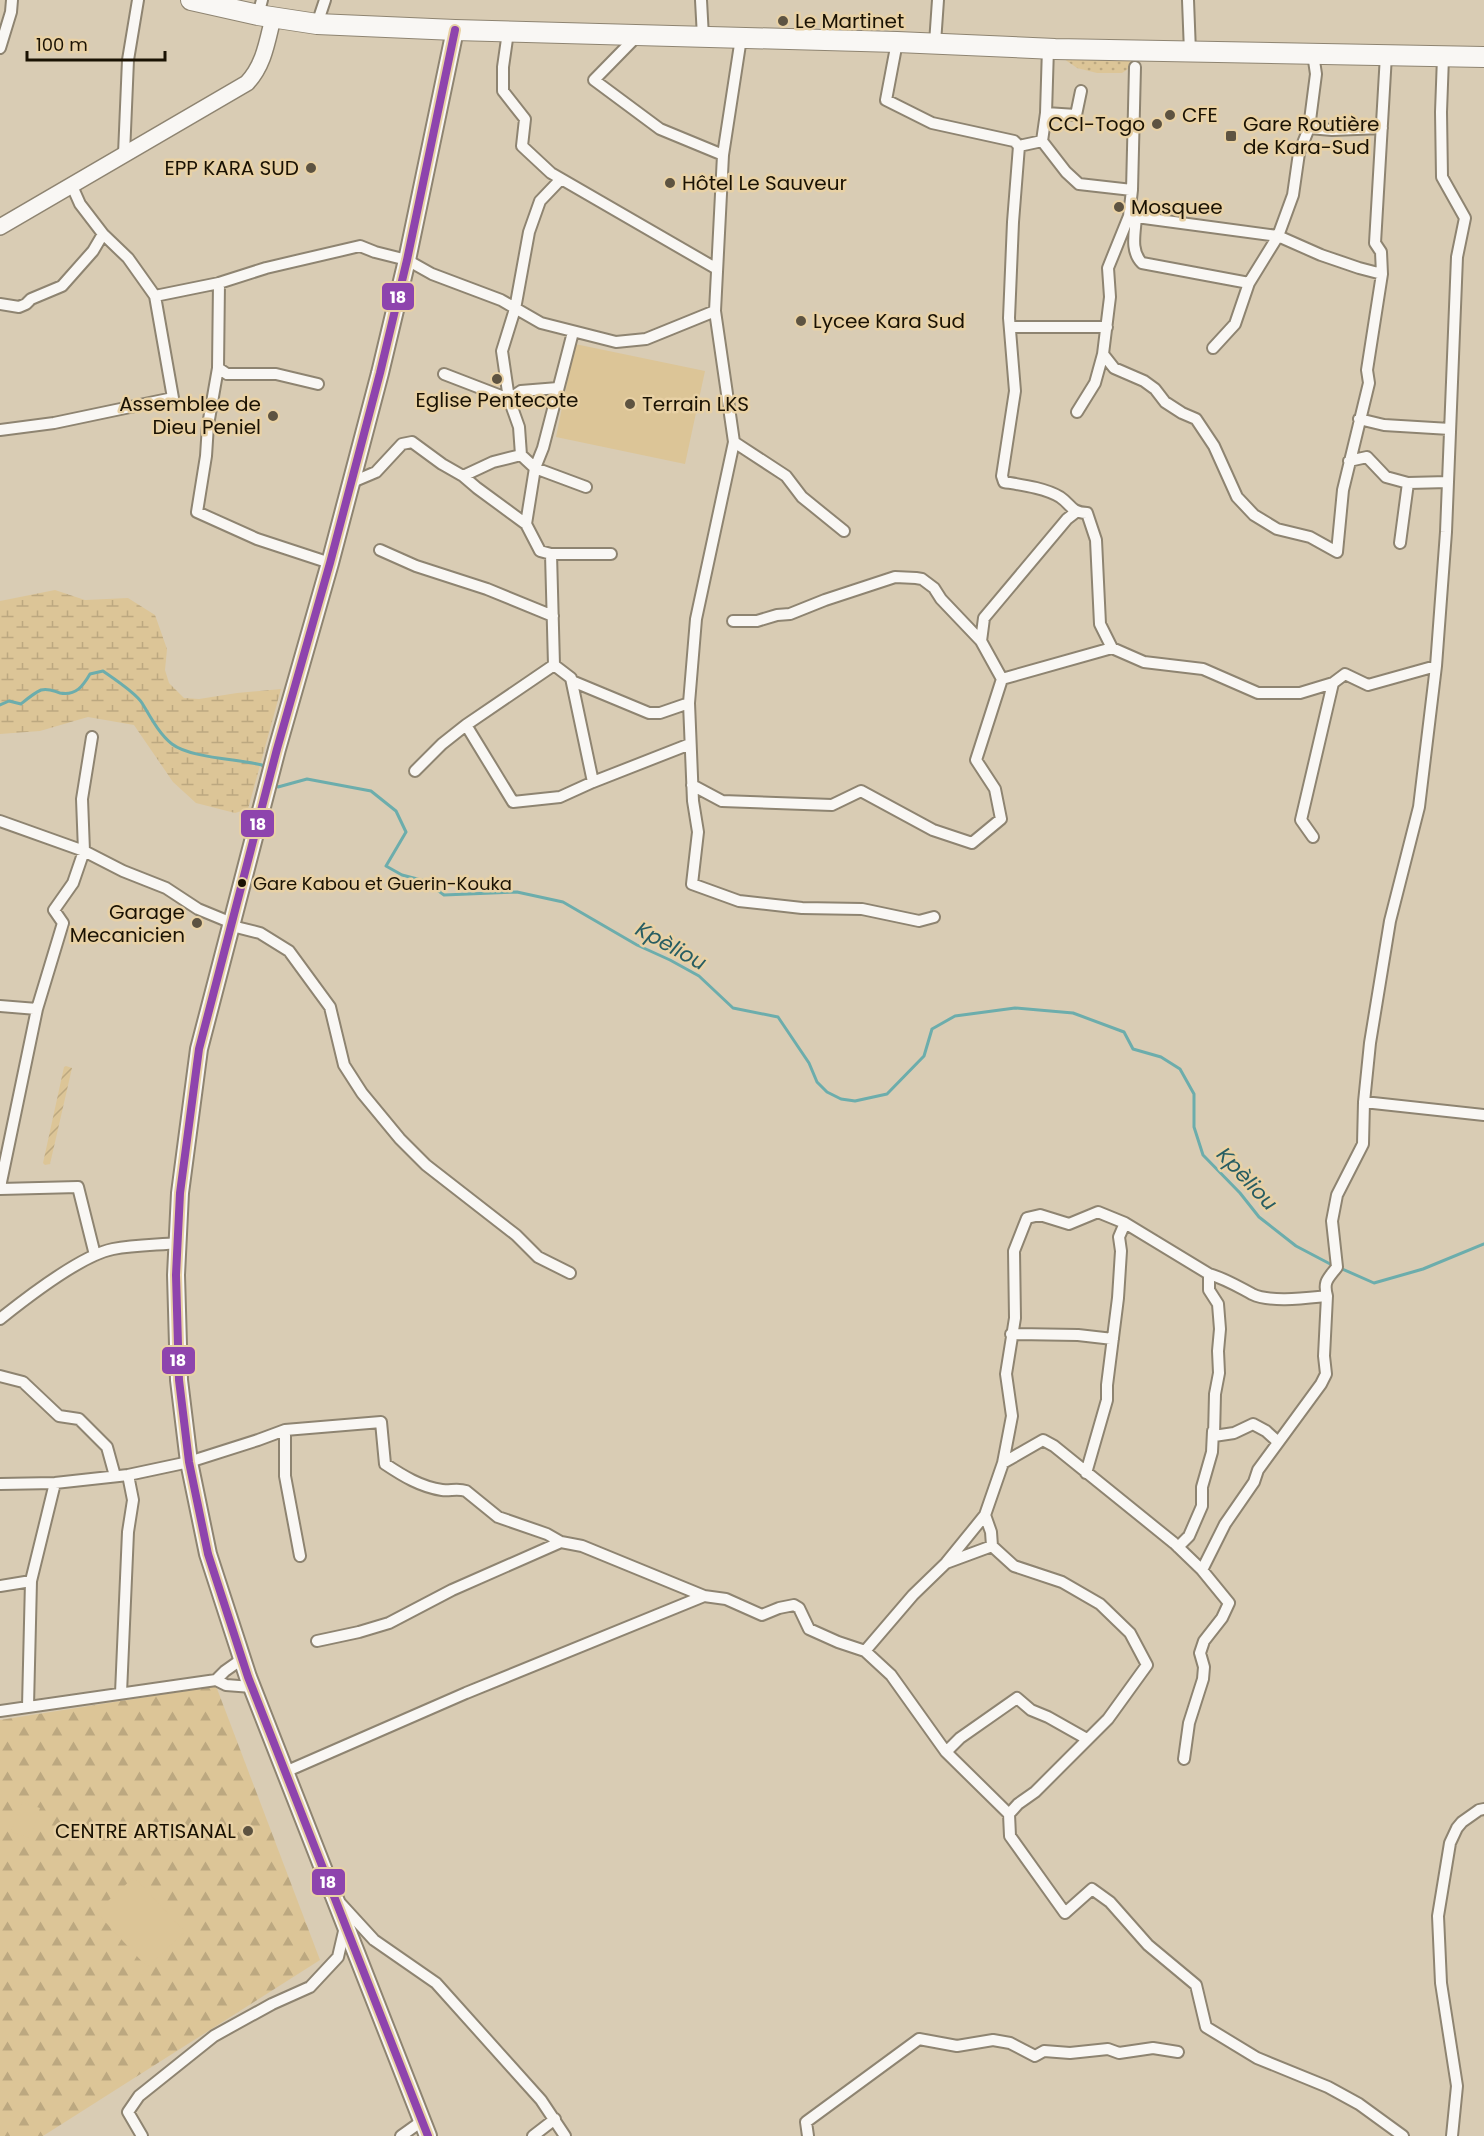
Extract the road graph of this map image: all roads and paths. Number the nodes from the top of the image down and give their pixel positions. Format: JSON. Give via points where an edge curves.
{"nodes":[{"id":1,"x":12,"y":0,"type":"edge"},
{"id":2,"x":138,"y":0,"type":"edge"},
{"id":3,"x":191,"y":0,"type":"edge"},
{"id":4,"x":325,"y":0,"type":"edge"},
{"id":5,"x":701,"y":0,"type":"edge"},
{"id":6,"x":938,"y":0,"type":"edge"},
{"id":7,"x":1188,"y":0,"type":"edge"},
{"id":8,"x":264,"y":11,"type":"edge"},
{"id":9,"x":317,"y":24,"type":"junction"},
{"id":10,"x":455,"y":30,"type":"junction"},
{"id":11,"x":508,"y":32,"type":"junction"},
{"id":12,"x":639,"y":34,"type":"junction"},
{"id":13,"x":703,"y":37,"type":"junction"},
{"id":14,"x":741,"y":38,"type":"junction"},
{"id":15,"x":897,"y":42,"type":"junction"},
{"id":16,"x":934,"y":43,"type":"junction"},
{"id":17,"x":0,"y":48,"type":"edge"},
{"id":18,"x":1048,"y":48,"type":"junction"},
{"id":19,"x":1190,"y":52,"type":"junction"},
{"id":20,"x":1313,"y":54,"type":"junction"},
{"id":21,"x":1386,"y":55,"type":"junction"},
{"id":22,"x":1443,"y":57,"type":"junction"},
{"id":23,"x":1483,"y":57,"type":"edge"},
{"id":24,"x":1135,"y":68,"type":"dead end"},
{"id":25,"x":1081,"y":91,"type":"dead end"},
{"id":26,"x":1046,"y":112,"type":"junction"},
{"id":27,"x":1309,"y":128,"type":"junction"},
{"id":28,"x":1382,"y":128,"type":"junction"},
{"id":29,"x":1042,"y":141,"type":"junction"},
{"id":30,"x":1019,"y":146,"type":"junction"},
{"id":31,"x":124,"y":154,"type":"junction"},
{"id":32,"x":723,"y":155,"type":"junction"},
{"id":33,"x":561,"y":179,"type":"junction"},
{"id":34,"x":72,"y":186,"type":"junction"},
{"id":35,"x":1132,"y":190,"type":"junction"},
{"id":36,"x":1133,"y":216,"type":"junction"},
{"id":37,"x":0,"y":227,"type":"edge"},
{"id":38,"x":103,"y":234,"type":"junction"},
{"id":39,"x":1278,"y":236,"type":"junction"},
{"id":40,"x":406,"y":260,"type":"junction"},
{"id":41,"x":717,"y":269,"type":"junction"},
{"id":42,"x":1382,"y":274,"type":"junction"},
{"id":43,"x":219,"y":283,"type":"junction"},
{"id":44,"x":1249,"y":283,"type":"junction"},
{"id":45,"x":156,"y":296,"type":"junction"},
{"id":46,"x":0,"y":304,"type":"edge"},
{"id":47,"x":515,"y":309,"type":"junction"},
{"id":48,"x":715,"y":311,"type":"junction"},
{"id":49,"x":1010,"y":327,"type":"junction"},
{"id":50,"x":1107,"y":327,"type":"junction"},
{"id":51,"x":573,"y":332,"type":"junction"},
{"id":52,"x":1214,"y":348,"type":"dead end"},
{"id":53,"x":1103,"y":354,"type":"junction"},
{"id":54,"x":218,"y":368,"type":"junction"},
{"id":55,"x":444,"y":374,"type":"dead end"},
{"id":56,"x":318,"y":384,"type":"dead end"},
{"id":57,"x":558,"y":388,"type":"junction"},
{"id":58,"x":509,"y":399,"type":"junction"},
{"id":59,"x":1077,"y":412,"type":"dead end"},
{"id":60,"x":1359,"y":419,"type":"junction"},
{"id":61,"x":1450,"y":429,"type":"junction"},
{"id":62,"x":0,"y":430,"type":"edge"},
{"id":63,"x":734,"y":442,"type":"junction"},
{"id":64,"x":520,"y":455,"type":"junction"},
{"id":65,"x":1349,"y":461,"type":"junction"},
{"id":66,"x":535,"y":468,"type":"junction"},
{"id":67,"x":463,"y":476,"type":"junction"},
{"id":68,"x":1448,"y":482,"type":"junction"},
{"id":69,"x":350,"y":483,"type":"junction"},
{"id":70,"x":1408,"y":483,"type":"junction"},
{"id":71,"x":586,"y":487,"type":"dead end"},
{"id":72,"x":1076,"y":513,"type":"junction"},
{"id":73,"x":526,"y":524,"type":"junction"},
{"id":74,"x":844,"y":531,"type":"dead end"},
{"id":75,"x":1400,"y":543,"type":"dead end"},
{"id":76,"x":380,"y":550,"type":"dead end"},
{"id":77,"x":551,"y":554,"type":"junction"},
{"id":78,"x":611,"y":554,"type":"dead end"},
{"id":79,"x":330,"y":563,"type":"junction"},
{"id":80,"x":553,"y":616,"type":"junction"},
{"id":81,"x":734,"y":621,"type":"dead end"},
{"id":82,"x":981,"y":641,"type":"junction"},
{"id":83,"x":1112,"y":648,"type":"junction"},
{"id":84,"x":554,"y":664,"type":"junction"},
{"id":85,"x":1436,"y":666,"type":"junction"},
{"id":86,"x":1002,"y":679,"type":"junction"},
{"id":87,"x":572,"y":681,"type":"junction"},
{"id":88,"x":1333,"y":683,"type":"junction"},
{"id":89,"x":689,"y":703,"type":"junction"},
{"id":90,"x":466,"y":725,"type":"junction"},
{"id":91,"x":92,"y":737,"type":"dead end"},
{"id":92,"x":690,"y":744,"type":"junction"},
{"id":93,"x":415,"y":771,"type":"dead end"},
{"id":94,"x":593,"y":782,"type":"junction"},
{"id":95,"x":692,"y":785,"type":"junction"},
{"id":96,"x":0,"y":821,"type":"edge"},
{"id":97,"x":1313,"y":837,"type":"dead end"},
{"id":98,"x":84,"y":851,"type":"junction"},
{"id":99,"x":934,"y":917,"type":"dead end"},
{"id":100,"x":232,"y":924,"type":"junction"},
{"id":101,"x":0,"y":1006,"type":"edge"},
{"id":102,"x":37,"y":1009,"type":"junction"},
{"id":103,"x":1364,"y":1102,"type":"junction"},
{"id":104,"x":1484,"y":1115,"type":"edge"},
{"id":105,"x":0,"y":1188,"type":"edge"},
{"id":106,"x":1125,"y":1223,"type":"junction"},
{"id":107,"x":178,"y":1243,"type":"junction"},
{"id":108,"x":95,"y":1255,"type":"junction"},
{"id":109,"x":570,"y":1273,"type":"dead end"},
{"id":110,"x":1209,"y":1274,"type":"junction"},
{"id":111,"x":1328,"y":1296,"type":"junction"},
{"id":112,"x":0,"y":1319,"type":"edge"},
{"id":113,"x":1011,"y":1334,"type":"junction"},
{"id":114,"x":1113,"y":1339,"type":"junction"},
{"id":115,"x":0,"y":1376,"type":"edge"},
{"id":116,"x":1209,"y":1410,"type":"dead end"},
{"id":117,"x":285,"y":1430,"type":"junction"},
{"id":118,"x":1214,"y":1436,"type":"junction"},
{"id":119,"x":1278,"y":1442,"type":"junction"},
{"id":120,"x":189,"y":1462,"type":"junction"},
{"id":121,"x":1003,"y":1463,"type":"junction"},
{"id":122,"x":1086,"y":1473,"type":"junction"},
{"id":123,"x":128,"y":1474,"type":"junction"},
{"id":124,"x":115,"y":1476,"type":"junction"},
{"id":125,"x":55,"y":1483,"type":"junction"},
{"id":126,"x":0,"y":1484,"type":"edge"},
{"id":127,"x":986,"y":1515,"type":"junction"},
{"id":128,"x":561,"y":1542,"type":"junction"},
{"id":129,"x":992,"y":1546,"type":"junction"},
{"id":130,"x":1178,"y":1548,"type":"junction"},
{"id":131,"x":300,"y":1556,"type":"dead end"},
{"id":132,"x":946,"y":1563,"type":"junction"},
{"id":133,"x":1202,"y":1570,"type":"junction"},
{"id":134,"x":31,"y":1581,"type":"junction"},
{"id":135,"x":0,"y":1586,"type":"edge"},
{"id":136,"x":704,"y":1596,"type":"junction"},
{"id":137,"x":316,"y":1641,"type":"dead end"},
{"id":138,"x":865,"y":1651,"type":"junction"},
{"id":139,"x":242,"y":1659,"type":"junction"},
{"id":140,"x":216,"y":1680,"type":"junction"},
{"id":141,"x":252,"y":1687,"type":"junction"},
{"id":142,"x":121,"y":1693,"type":"junction"},
{"id":143,"x":28,"y":1706,"type":"junction"},
{"id":144,"x":0,"y":1711,"type":"edge"},
{"id":145,"x":1087,"y":1738,"type":"junction"},
{"id":146,"x":946,"y":1752,"type":"junction"},
{"id":147,"x":1185,"y":1759,"type":"dead end"},
{"id":148,"x":285,"y":1772,"type":"junction"},
{"id":149,"x":1484,"y":1809,"type":"edge"},
{"id":150,"x":1009,"y":1814,"type":"junction"},
{"id":151,"x":335,"y":1897,"type":"junction"},
{"id":152,"x":345,"y":1924,"type":"junction"},
{"id":153,"x":1178,"y":2052,"type":"dead end"},
{"id":154,"x":555,"y":2119,"type":"junction"},
{"id":155,"x":425,"y":2129,"type":"edge"},
{"id":156,"x":142,"y":2136,"type":"edge"},
{"id":157,"x":401,"y":2136,"type":"edge"},
{"id":158,"x":533,"y":2136,"type":"edge"},
{"id":159,"x":565,"y":2136,"type":"edge"},
{"id":160,"x":808,"y":2136,"type":"edge"},
{"id":161,"x":1403,"y":2136,"type":"edge"},
{"id":162,"x":1452,"y":2136,"type":"edge"}],
"edges":[{"from":1,"to":17,"type":"street"},
{"from":2,"to":31,"type":"street","via":[[128,60]]},
{"from":3,"to":8,"type":"highway","via":[[209,6]]},
{"from":4,"to":9,"type":"street"},
{"from":5,"to":13,"type":"street"},
{"from":6,"to":16,"type":"street"},
{"from":7,"to":19,"type":"street"},
{"from":8,"to":9,"type":"highway"},
{"from":8,"to":31,"type":"main road","via":[[262,60],[247,83]]},
{"from":9,"to":10,"type":"highway"},
{"from":10,"to":11,"type":"highway"},
{"from":10,"to":40,"type":"main road"},
{"from":11,"to":12,"type":"highway"},
{"from":11,"to":33,"type":"street","via":[[502,91],[525,119],[522,146]]},
{"from":12,"to":13,"type":"highway"},
{"from":12,"to":32,"type":"street","via":[[594,80],[660,129]]},
{"from":13,"to":14,"type":"highway"},
{"from":14,"to":15,"type":"highway"},
{"from":14,"to":32,"type":"street"},
{"from":15,"to":16,"type":"highway"},
{"from":15,"to":30,"type":"street","via":[[886,100],[932,123],[1014,141]]},
{"from":16,"to":18,"type":"highway"},
{"from":18,"to":19,"type":"highway"},
{"from":18,"to":26,"type":"street"},
{"from":19,"to":20,"type":"highway"},
{"from":20,"to":21,"type":"highway"},
{"from":20,"to":27,"type":"street","via":[[1316,74]]},
{"from":21,"to":22,"type":"highway"},
{"from":21,"to":28,"type":"street"},
{"from":22,"to":23,"type":"highway"},
{"from":22,"to":61,"type":"street","via":[[1442,177],[1465,218],[1457,257]]},
{"from":24,"to":35,"type":"street"},
{"from":25,"to":26,"type":"street","via":[[1076,115]]},
{"from":26,"to":29,"type":"street"},
{"from":27,"to":28,"type":"street"},
{"from":27,"to":39,"type":"street","via":[[1299,153],[1293,195]]},
{"from":28,"to":42,"type":"street","via":[[1375,243],[1381,252]]},
{"from":29,"to":30,"type":"street"},
{"from":29,"to":35,"type":"street","via":[[1079,184]]},
{"from":30,"to":49,"type":"street"},
{"from":31,"to":34,"type":"main road"},
{"from":32,"to":41,"type":"street"},
{"from":33,"to":41,"type":"street"},
{"from":33,"to":47,"type":"street","via":[[540,201],[532,221]]},
{"from":34,"to":37,"type":"main road"},
{"from":34,"to":38,"type":"street","via":[[80,204]]},
{"from":35,"to":36,"type":"street"},
{"from":36,"to":39,"type":"street"},
{"from":36,"to":44,"type":"street","via":[[1134,248],[1142,263]]},
{"from":36,"to":50,"type":"street","via":[[1108,268]]},
{"from":38,"to":45,"type":"street","via":[[128,258]]},
{"from":38,"to":46,"type":"street","via":[[62,286],[19,307]]},
{"from":39,"to":42,"type":"street","via":[[1321,255]]},
{"from":39,"to":44,"type":"street"},
{"from":40,"to":43,"type":"street","via":[[360,246]]},
{"from":40,"to":47,"type":"street"},
{"from":40,"to":69,"type":"main road"},
{"from":41,"to":48,"type":"street"},
{"from":42,"to":60,"type":"street","via":[[1367,370],[1369,383]]},
{"from":43,"to":45,"type":"street"},
{"from":43,"to":54,"type":"street"},
{"from":44,"to":52,"type":"street","via":[[1235,324]]},
{"from":45,"to":62,"type":"street","via":[[173,398]]},
{"from":47,"to":51,"type":"street","via":[[541,323]]},
{"from":47,"to":58,"type":"street","via":[[502,351]]},
{"from":48,"to":51,"type":"street","via":[[646,339],[616,342]]},
{"from":48,"to":63,"type":"street"},
{"from":49,"to":50,"type":"street"},
{"from":49,"to":72,"type":"street","via":[[1015,391],[1002,479],[1059,497]]},
{"from":50,"to":53,"type":"street"},
{"from":51,"to":57,"type":"street"},
{"from":53,"to":59,"type":"street","via":[[1095,383]]},
{"from":53,"to":65,"type":"street","via":[[1114,368],[1144,381],[1165,402],[1196,419],[1214,446],[1237,497],[1254,515],[1277,529],[1310,537],[1336,552]]},
{"from":54,"to":56,"type":"street","via":[[227,374],[276,374]]},
{"from":54,"to":79,"type":"street","via":[[197,512],[257,540]]},
{"from":55,"to":58,"type":"street"},
{"from":57,"to":58,"type":"street","via":[[521,391]]},
{"from":57,"to":66,"type":"street"},
{"from":58,"to":64,"type":"street","via":[[519,427]]},
{"from":60,"to":61,"type":"street","via":[[1384,425]]},
{"from":60,"to":65,"type":"street"},
{"from":61,"to":68,"type":"street"},
{"from":63,"to":74,"type":"street","via":[[786,476],[802,497]]},
{"from":63,"to":89,"type":"street","via":[[696,619]]},
{"from":64,"to":66,"type":"street"},
{"from":64,"to":67,"type":"street"},
{"from":65,"to":70,"type":"street","via":[[1367,457],[1386,477]]},
{"from":66,"to":71,"type":"street"},
{"from":66,"to":73,"type":"street"},
{"from":67,"to":69,"type":"street","via":[[408,441],[376,472]]},
{"from":67,"to":73,"type":"street"},
{"from":68,"to":70,"type":"street"},
{"from":68,"to":85,"type":"street"},
{"from":69,"to":79,"type":"main road"},
{"from":70,"to":75,"type":"street"},
{"from":72,"to":82,"type":"street","via":[[984,618]]},
{"from":72,"to":83,"type":"street","via":[[1087,513],[1096,540],[1100,624]]},
{"from":73,"to":77,"type":"street","via":[[540,551]]},
{"from":76,"to":80,"type":"street"},
{"from":77,"to":78,"type":"street"},
{"from":77,"to":80,"type":"street"},
{"from":79,"to":100,"type":"main road"},
{"from":80,"to":84,"type":"street"},
{"from":81,"to":82,"type":"street","via":[[790,614],[896,577],[916,578],[934,588]]},
{"from":82,"to":86,"type":"street"},
{"from":83,"to":86,"type":"street"},
{"from":83,"to":88,"type":"street","via":[[1144,662],[1203,669],[1258,693],[1300,693]]},
{"from":84,"to":87,"type":"street"},
{"from":84,"to":90,"type":"street"},
{"from":85,"to":88,"type":"street","via":[[1368,685],[1346,674]]},
{"from":85,"to":103,"type":"street","via":[[1419,807],[1390,921]]},
{"from":86,"to":95,"type":"street","via":[[976,760],[995,789],[1001,819],[972,843],[933,830],[861,791],[832,806],[722,801]]},
{"from":87,"to":89,"type":"street","via":[[649,713]]},
{"from":87,"to":94,"type":"street"},
{"from":88,"to":97,"type":"street","via":[[1301,820]]},
{"from":89,"to":92,"type":"street"},
{"from":90,"to":93,"type":"street"},
{"from":90,"to":94,"type":"street","via":[[513,802],[560,797]]},
{"from":91,"to":98,"type":"street","via":[[82,799]]},
{"from":92,"to":94,"type":"street"},
{"from":92,"to":95,"type":"street"},
{"from":95,"to":99,"type":"street","via":[[698,832],[692,884],[739,902],[862,909],[919,921]]},
{"from":96,"to":98,"type":"street"},
{"from":98,"to":100,"type":"street","via":[[166,888],[198,909]]},
{"from":98,"to":102,"type":"street","via":[[73,884],[54,910],[63,923]]},
{"from":100,"to":107,"type":"main road","via":[[199,1049],[183,1163]]},
{"from":100,"to":109,"type":"street","via":[[260,933],[289,951],[330,1007],[344,1065],[400,1139],[538,1257]]},
{"from":101,"to":102,"type":"street"},
{"from":102,"to":105,"type":"street"},
{"from":103,"to":104,"type":"street"},
{"from":103,"to":111,"type":"street","via":[[1363,1144],[1336,1195],[1332,1221],[1337,1267],[1326,1281]]},
{"from":105,"to":108,"type":"street","via":[[78,1187]]},
{"from":106,"to":110,"type":"street"},
{"from":106,"to":113,"type":"street","via":[[1098,1212],[1069,1224],[1040,1215],[1027,1218],[1014,1251],[1015,1318]]},
{"from":106,"to":114,"type":"street","via":[[1119,1237]]},
{"from":107,"to":108,"type":"street","via":[[112,1249]]},
{"from":107,"to":120,"type":"main road","via":[[179,1380]]},
{"from":108,"to":112,"type":"street","via":[[30,1295]]},
{"from":110,"to":111,"type":"street","via":[[1254,1295],[1289,1300]]},
{"from":110,"to":118,"type":"street","via":[[1209,1290],[1218,1304],[1220,1329]]},
{"from":111,"to":119,"type":"street","via":[[1326,1374]]},
{"from":113,"to":114,"type":"street"},
{"from":113,"to":121,"type":"street","via":[[1006,1374],[1012,1416]]},
{"from":114,"to":122,"type":"street","via":[[1107,1400]]},
{"from":115,"to":124,"type":"street","via":[[23,1382],[59,1416],[79,1419],[107,1447]]},
{"from":116,"to":118,"type":"street"},
{"from":117,"to":120,"type":"street"},
{"from":117,"to":128,"type":"street","via":[[381,1422],[385,1464],[399,1474],[435,1489],[466,1491],[498,1517]]},
{"from":117,"to":131,"type":"street","via":[[285,1476]]},
{"from":118,"to":119,"type":"street","via":[[1253,1424]]},
{"from":118,"to":130,"type":"street","via":[[1202,1487],[1202,1506],[1190,1536]]},
{"from":119,"to":133,"type":"street","via":[[1225,1524]]},
{"from":120,"to":123,"type":"street"},
{"from":120,"to":139,"type":"main road","via":[[208,1554]]},
{"from":121,"to":122,"type":"street","via":[[1043,1440]]},
{"from":121,"to":127,"type":"street"},
{"from":122,"to":130,"type":"street"},
{"from":123,"to":124,"type":"street"},
{"from":123,"to":142,"type":"street","via":[[133,1500],[126,1563]]},
{"from":124,"to":125,"type":"street"},
{"from":125,"to":126,"type":"street"},
{"from":125,"to":134,"type":"street"},
{"from":127,"to":129,"type":"street"},
{"from":127,"to":132,"type":"street"},
{"from":128,"to":136,"type":"street","via":[[582,1546]]},
{"from":128,"to":137,"type":"street","via":[[452,1590],[389,1623]]},
{"from":129,"to":132,"type":"street"},
{"from":129,"to":145,"type":"street","via":[[1014,1566],[1062,1582],[1100,1604],[1130,1633],[1146,1665],[1108,1719]]},
{"from":130,"to":133,"type":"street"},
{"from":132,"to":138,"type":"street"},
{"from":133,"to":147,"type":"street","via":[[1229,1603],[1200,1653],[1203,1678],[1189,1722]]},
{"from":134,"to":135,"type":"street"},
{"from":134,"to":143,"type":"street"},
{"from":136,"to":138,"type":"street","via":[[726,1599],[762,1615],[794,1605],[809,1629]]},
{"from":136,"to":148,"type":"street"},
{"from":138,"to":146,"type":"street","via":[[891,1675]]},
{"from":139,"to":140,"type":"street"},
{"from":139,"to":141,"type":"main road"},
{"from":140,"to":141,"type":"street"},
{"from":140,"to":142,"type":"street"},
{"from":141,"to":148,"type":"main road"},
{"from":142,"to":143,"type":"street"},
{"from":143,"to":144,"type":"street"},
{"from":145,"to":146,"type":"street","via":[[1031,1710],[1017,1698]]},
{"from":145,"to":150,"type":"street"},
{"from":146,"to":150,"type":"street"},
{"from":148,"to":151,"type":"main road"},
{"from":149,"to":162,"type":"street","via":[[1462,1822],[1450,1843],[1438,1916],[1441,1983],[1457,2086]]},
{"from":150,"to":161,"type":"street","via":[[1010,1836],[1065,1913],[1092,1888],[1110,1902],[1148,1945],[1196,1985],[1206,2027],[1257,2058],[1359,2104]]},
{"from":151,"to":152,"type":"main road"},
{"from":151,"to":154,"type":"street","via":[[374,1940],[436,1983]]},
{"from":152,"to":155,"type":"main road"},
{"from":152,"to":156,"type":"street","via":[[338,1957],[310,1987],[214,2036],[139,2096],[128,2112]]},
{"from":153,"to":160,"type":"street","via":[[1153,2048],[1119,2053],[1108,2049],[1044,2051],[1035,2056],[1002,2041],[957,2046],[920,2039],[806,2122]]},
{"from":154,"to":158,"type":"street"},
{"from":154,"to":159,"type":"street"},
{"from":155,"to":157,"type":"street"}]}
